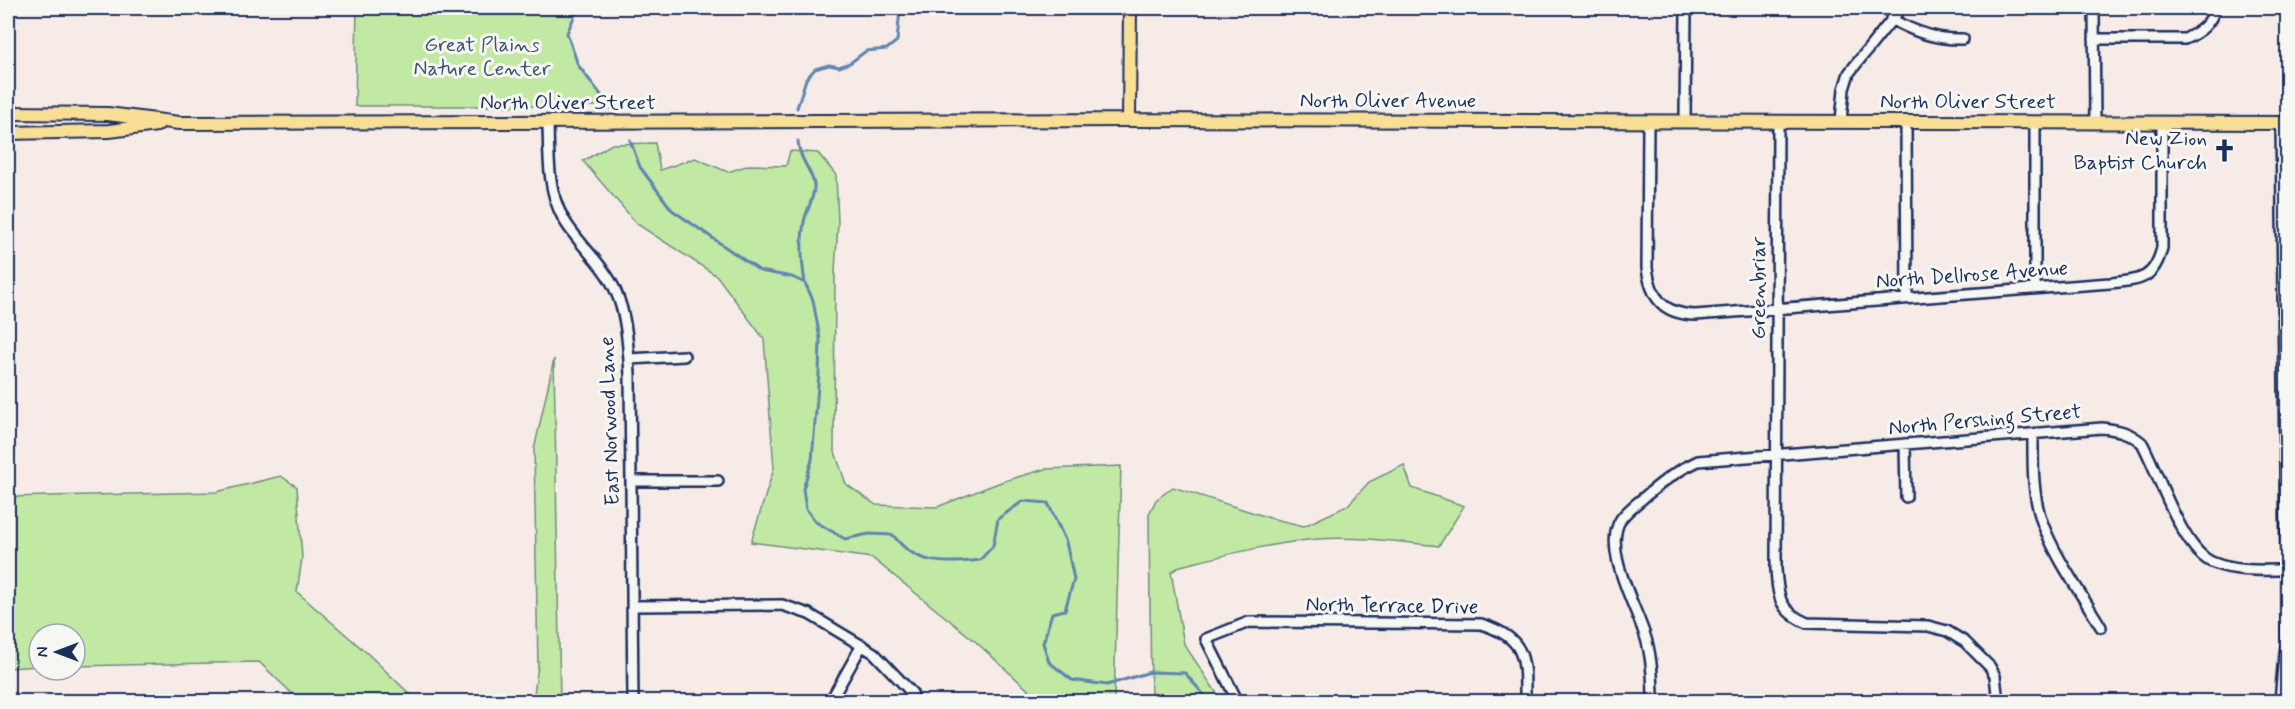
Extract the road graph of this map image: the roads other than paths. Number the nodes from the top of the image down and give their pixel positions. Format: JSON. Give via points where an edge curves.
{"nodes":[{"id":1,"x":1130,"y":8,"type":"edge"},
{"id":2,"x":1686,"y":8,"type":"edge"},
{"id":3,"x":1901,"y":8,"type":"edge"},
{"id":4,"x":2094,"y":8,"type":"edge"},
{"id":5,"x":2215,"y":8,"type":"edge"},
{"id":6,"x":1891,"y":19,"type":"junction"},
{"id":7,"x":1963,"y":39,"type":"dead end"},
{"id":8,"x":2094,"y":39,"type":"junction"},
{"id":9,"x":8,"y":112,"type":"edge"},
{"id":10,"x":1129,"y":120,"type":"junction"},
{"id":11,"x":1648,"y":121,"type":"junction"},
{"id":12,"x":1685,"y":121,"type":"junction"},
{"id":13,"x":1778,"y":122,"type":"junction"},
{"id":14,"x":1842,"y":122,"type":"junction"},
{"id":15,"x":1906,"y":122,"type":"junction"},
{"id":16,"x":2035,"y":122,"type":"junction"},
{"id":17,"x":2095,"y":122,"type":"junction"},
{"id":18,"x":2162,"y":122,"type":"junction"},
{"id":19,"x":179,"y":123,"type":"junction"},
{"id":20,"x":548,"y":123,"type":"junction"},
{"id":21,"x":2284,"y":123,"type":"edge"},
{"id":22,"x":8,"y":133,"type":"edge"},
{"id":23,"x":2035,"y":288,"type":"junction"},
{"id":24,"x":1907,"y":298,"type":"junction"},
{"id":25,"x":1777,"y":308,"type":"junction"},
{"id":26,"x":2286,"y":329,"type":"edge"},
{"id":27,"x":684,"y":356,"type":"dead end"},
{"id":28,"x":629,"y":359,"type":"junction"},
{"id":29,"x":2033,"y":434,"type":"junction"},
{"id":30,"x":1905,"y":444,"type":"junction"},
{"id":31,"x":1777,"y":454,"type":"junction"},
{"id":32,"x":631,"y":481,"type":"junction"},
{"id":33,"x":718,"y":481,"type":"dead end"},
{"id":34,"x":1906,"y":497,"type":"dead end"},
{"id":35,"x":2287,"y":570,"type":"edge"},
{"id":36,"x":632,"y":606,"type":"junction"},
{"id":37,"x":2102,"y":627,"type":"dead end"},
{"id":38,"x":862,"y":645,"type":"junction"},
{"id":39,"x":633,"y":702,"type":"edge"},
{"id":40,"x":830,"y":702,"type":"edge"},
{"id":41,"x":914,"y":702,"type":"edge"},
{"id":42,"x":1238,"y":702,"type":"edge"},
{"id":43,"x":1525,"y":702,"type":"edge"},
{"id":44,"x":1653,"y":702,"type":"edge"},
{"id":45,"x":1998,"y":702,"type":"edge"},
{"id":46,"x":2280,"y":702,"type":"edge"}],
"edges":[{"from":1,"to":10,"type":"main road"},
{"from":2,"to":12,"type":"street"},
{"from":3,"to":6,"type":"street"},
{"from":4,"to":8,"type":"street"},
{"from":5,"to":8,"type":"street","via":[[2209,23],[2185,39]]},
{"from":6,"to":7,"type":"street","via":[[1917,33]]},
{"from":6,"to":14,"type":"street","via":[[1849,73]]},
{"from":8,"to":17,"type":"street"},
{"from":9,"to":19,"type":"main road","name":"North Oliver Street","via":[[108,114]]},
{"from":10,"to":11,"type":"main road","name":"North Oliver Avenue"},
{"from":10,"to":20,"type":"main road","name":"North Oliver Street"},
{"from":11,"to":12,"type":"main road","name":"North Oliver Street"},
{"from":11,"to":25,"type":"street","name":"North Dellrose Avenue","via":[[1647,268],[1649,286],[1657,300],[1669,310],[1684,314]]},
{"from":12,"to":13,"type":"main road","name":"North Oliver Street"},
{"from":13,"to":14,"type":"main road","name":"North Oliver Street"},
{"from":13,"to":25,"type":"street","name":"Greenbriar"},
{"from":14,"to":15,"type":"main road","name":"North Oliver Street"},
{"from":15,"to":16,"type":"main road","name":"North Oliver Street"},
{"from":15,"to":24,"type":"street"},
{"from":16,"to":17,"type":"main road","name":"North Oliver Street"},
{"from":16,"to":23,"type":"street"},
{"from":17,"to":18,"type":"main road","name":"North Oliver Street"},
{"from":18,"to":21,"type":"main road","name":"North Oliver Street"},
{"from":18,"to":23,"type":"street","name":"North Dellrose Avenue","via":[[2162,248],[2154,270],[2133,281]]},
{"from":19,"to":20,"type":"main road","name":"North Oliver Street"},
{"from":19,"to":22,"type":"main road","via":[[109,131]]},
{"from":20,"to":28,"type":"street","name":"East Norwood Lane","via":[[550,177],[563,218],[616,292]]},
{"from":21,"to":26,"type":"street"},
{"from":23,"to":24,"type":"street","name":"North Dellrose Avenue"},
{"from":24,"to":25,"type":"street","name":"North Dellrose Avenue"},
{"from":25,"to":31,"type":"street","name":"Greenbriar"},
{"from":26,"to":35,"type":"street"},
{"from":27,"to":28,"type":"street"},
{"from":28,"to":32,"type":"street","name":"East Norwood Lane"},
{"from":29,"to":30,"type":"street","name":"North Pershing Street"},
{"from":29,"to":35,"type":"street","name":"North Pershing Street","via":[[2102,428],[2131,434],[2142,443],[2194,549],[2212,563]]},
{"from":29,"to":37,"type":"street","via":[[2035,489],[2042,521]]},
{"from":30,"to":31,"type":"street","name":"North Pershing Street"},
{"from":30,"to":34,"type":"street"},
{"from":31,"to":44,"type":"street","name":"North Pershing Street","via":[[1698,461],[1676,471],[1620,520],[1615,552],[1648,643]]},
{"from":31,"to":45,"type":"street","name":"Greenbriar","via":[[1776,569],[1779,599],[1793,617],[1807,623],[1928,626],[1947,631],[1965,642],[1990,667]]},
{"from":32,"to":33,"type":"street"},
{"from":32,"to":36,"type":"street","name":"East Norwood Lane"},
{"from":35,"to":46,"type":"street","via":[[2287,641]]},
{"from":36,"to":38,"type":"street","via":[[782,605],[809,614]]},
{"from":36,"to":39,"type":"street","name":"East Norwood Lane"},
{"from":38,"to":40,"type":"street"},
{"from":38,"to":41,"type":"street","via":[[912,693]]},
{"from":42,"to":43,"type":"street","name":"North Terrace Drive","via":[[1206,639],[1249,622],[1481,624],[1500,630],[1522,654]]}]}
